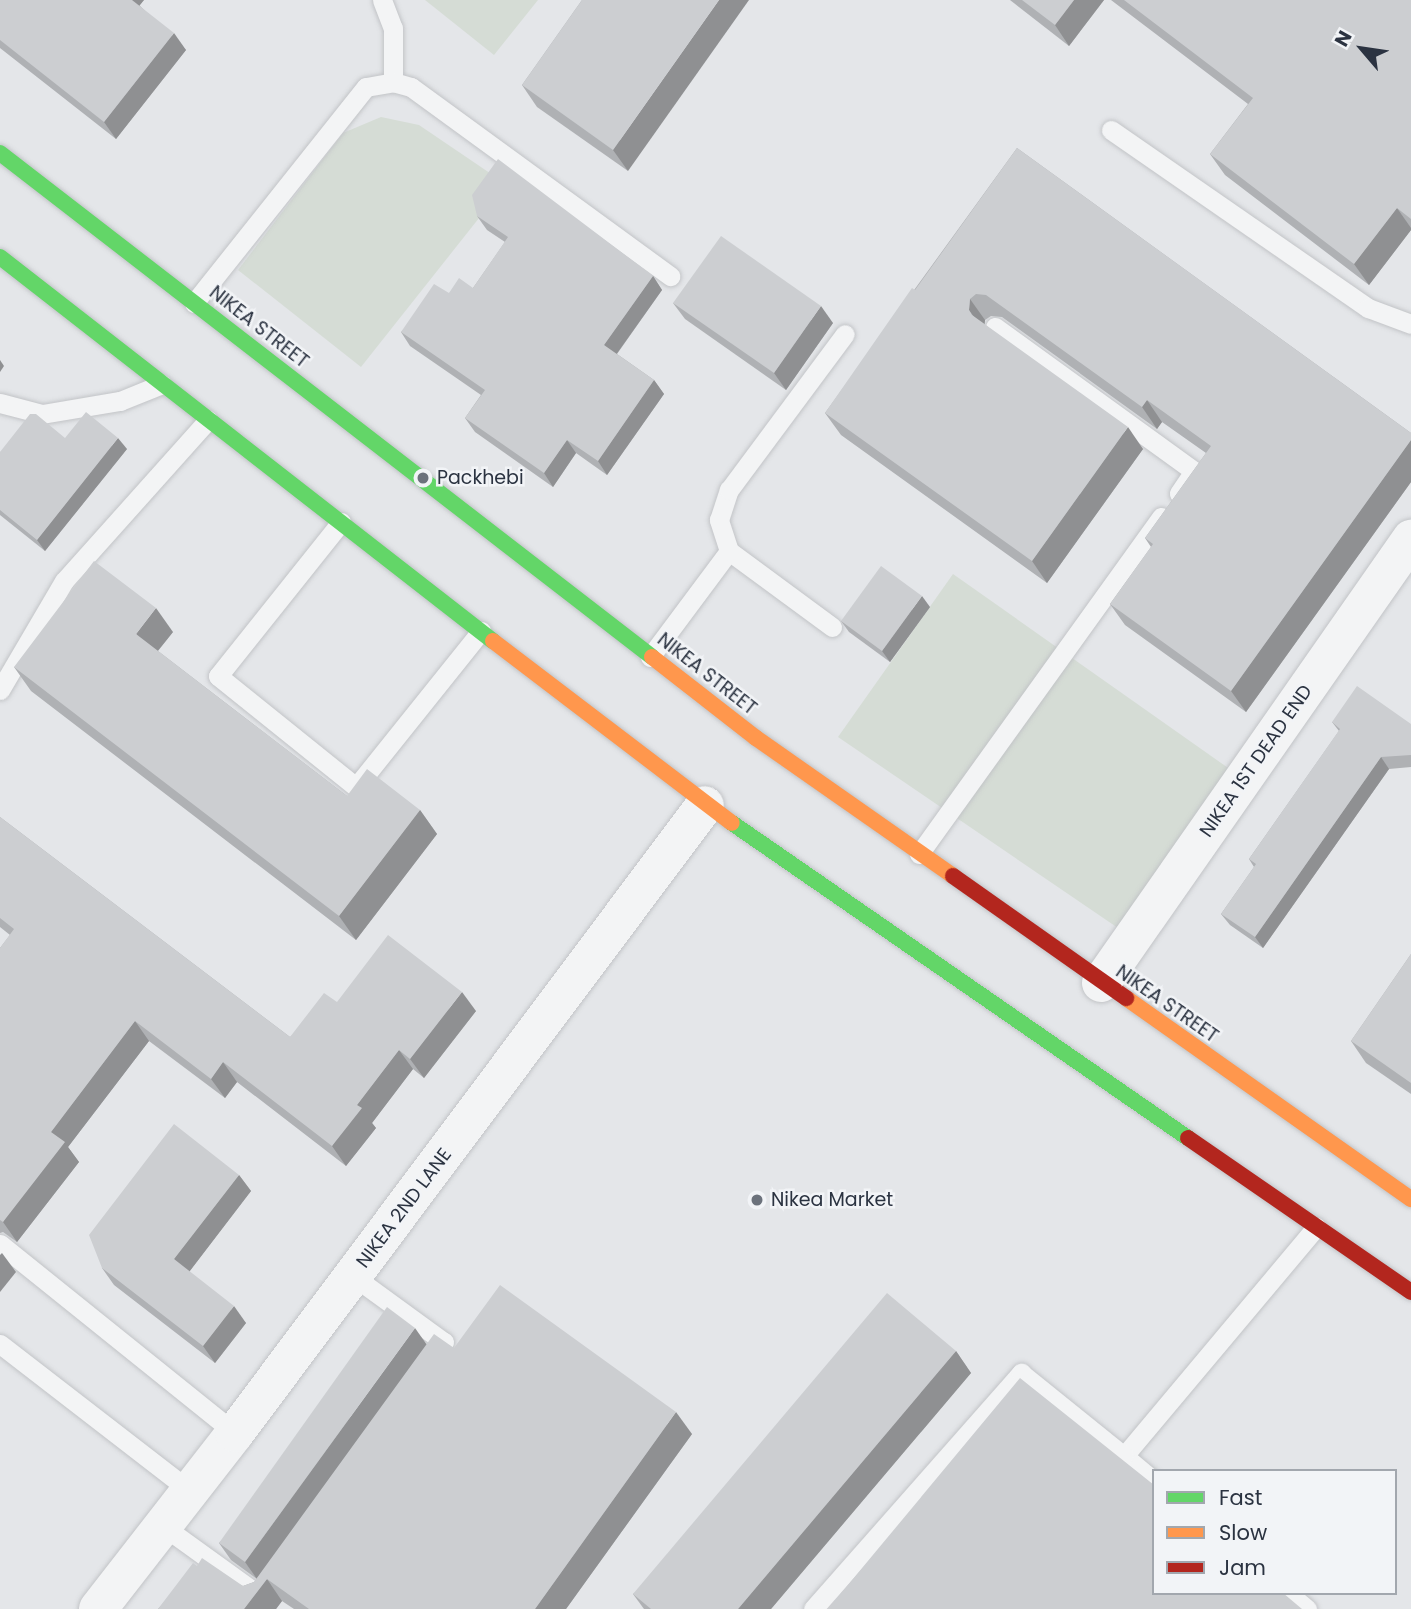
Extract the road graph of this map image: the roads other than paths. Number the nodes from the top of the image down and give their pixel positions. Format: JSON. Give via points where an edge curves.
{"nodes":[{"id":1,"x":382,"y":0,"type":"edge"},
{"id":2,"x":393,"y":82,"type":"junction"},
{"id":3,"x":1111,"y":130,"type":"dead end"},
{"id":4,"x":0,"y":153,"type":"edge"},
{"id":5,"x":0,"y":257,"type":"edge"},
{"id":6,"x":670,"y":275,"type":"dead end"},
{"id":7,"x":194,"y":303,"type":"junction"},
{"id":8,"x":1411,"y":324,"type":"edge"},
{"id":9,"x":995,"y":327,"type":"edge"},
{"id":10,"x":845,"y":334,"type":"dead end"},
{"id":11,"x":162,"y":384,"type":"junction"},
{"id":12,"x":0,"y":403,"type":"edge"},
{"id":13,"x":208,"y":420,"type":"junction"},
{"id":14,"x":341,"y":522,"type":"junction"},
{"id":15,"x":1411,"y":540,"type":"edge"},
{"id":16,"x":729,"y":551,"type":"junction"},
{"id":17,"x":832,"y":628,"type":"dead end"},
{"id":18,"x":481,"y":631,"type":"junction"},
{"id":19,"x":650,"y":657,"type":"junction"},
{"id":20,"x":0,"y":690,"type":"edge"},
{"id":21,"x":705,"y":805,"type":"junction"},
{"id":22,"x":919,"y":854,"type":"junction"},
{"id":23,"x":1101,"y":983,"type":"junction"},
{"id":24,"x":1411,"y":1199,"type":"edge"},
{"id":25,"x":1316,"y":1227,"type":"junction"},
{"id":26,"x":0,"y":1244,"type":"edge"},
{"id":27,"x":353,"y":1276,"type":"junction"},
{"id":28,"x":1411,"y":1292,"type":"edge"},
{"id":29,"x":0,"y":1344,"type":"edge"},
{"id":30,"x":428,"y":1364,"type":"edge"},
{"id":31,"x":235,"y":1433,"type":"junction"},
{"id":32,"x":1124,"y":1456,"type":"junction"},
{"id":33,"x":1152,"y":1479,"type":"edge"},
{"id":34,"x":190,"y":1491,"type":"junction"},
{"id":35,"x":163,"y":1526,"type":"junction"},
{"id":36,"x":276,"y":1574,"type":"edge"},
{"id":37,"x":1290,"y":1595,"type":"edge"},
{"id":38,"x":98,"y":1609,"type":"edge"},
{"id":39,"x":813,"y":1609,"type":"edge"},
{"id":40,"x":1307,"y":1609,"type":"edge"}],
"edges":[{"from":1,"to":2,"type":"lane","via":[[393,28]]},
{"from":2,"to":6,"type":"lane","via":[[411,87]]},
{"from":2,"to":7,"type":"lane","via":[[366,87]]},
{"from":3,"to":8,"type":"lane","via":[[1368,308]]},
{"from":4,"to":7,"type":"main road","name":"NIKEA STREET"},
{"from":5,"to":11,"type":"main road"},
{"from":7,"to":19,"type":"main road","name":"NIKEA STREET"},
{"from":9,"to":22,"type":"lane","via":[[1194,471]]},
{"from":10,"to":16,"type":"lane","via":[[729,491],[719,520]]},
{"from":11,"to":12,"type":"lane","via":[[120,401],[42,414]]},
{"from":11,"to":13,"type":"main road"},
{"from":13,"to":14,"type":"main road"},
{"from":13,"to":20,"type":"lane","via":[[64,581]]},
{"from":14,"to":18,"type":"main road"},
{"from":14,"to":18,"type":"lane","via":[[218,676],[356,787]]},
{"from":15,"to":23,"type":"street","name":"NIKEA 1ST DEAD END"},
{"from":16,"to":17,"type":"lane"},
{"from":16,"to":19,"type":"lane"},
{"from":18,"to":21,"type":"main road"},
{"from":19,"to":22,"type":"main road","name":"NIKEA STREET"},
{"from":21,"to":25,"type":"main road"},
{"from":21,"to":27,"type":"street","name":"NIKEA 2ND LANE"},
{"from":22,"to":23,"type":"main road","name":"NIKEA STREET"},
{"from":23,"to":24,"type":"main road","name":"NIKEA STREET"},
{"from":25,"to":28,"type":"main road"},
{"from":25,"to":32,"type":"lane"},
{"from":26,"to":31,"type":"lane"},
{"from":27,"to":30,"type":"lane","via":[[444,1342]]},
{"from":27,"to":31,"type":"street","name":"NIKEA 2ND LANE"},
{"from":29,"to":34,"type":"lane"},
{"from":31,"to":34,"type":"street","name":"NIKEA 2ND LANE"},
{"from":32,"to":33,"type":"lane"},
{"from":32,"to":39,"type":"lane","via":[[1021,1373]]},
{"from":34,"to":35,"type":"street","name":"NIKEA 2ND LANE"},
{"from":35,"to":36,"type":"lane","via":[[260,1596]]},
{"from":35,"to":38,"type":"street","name":"NIKEA 2ND LANE"},
{"from":37,"to":40,"type":"lane"}]}
